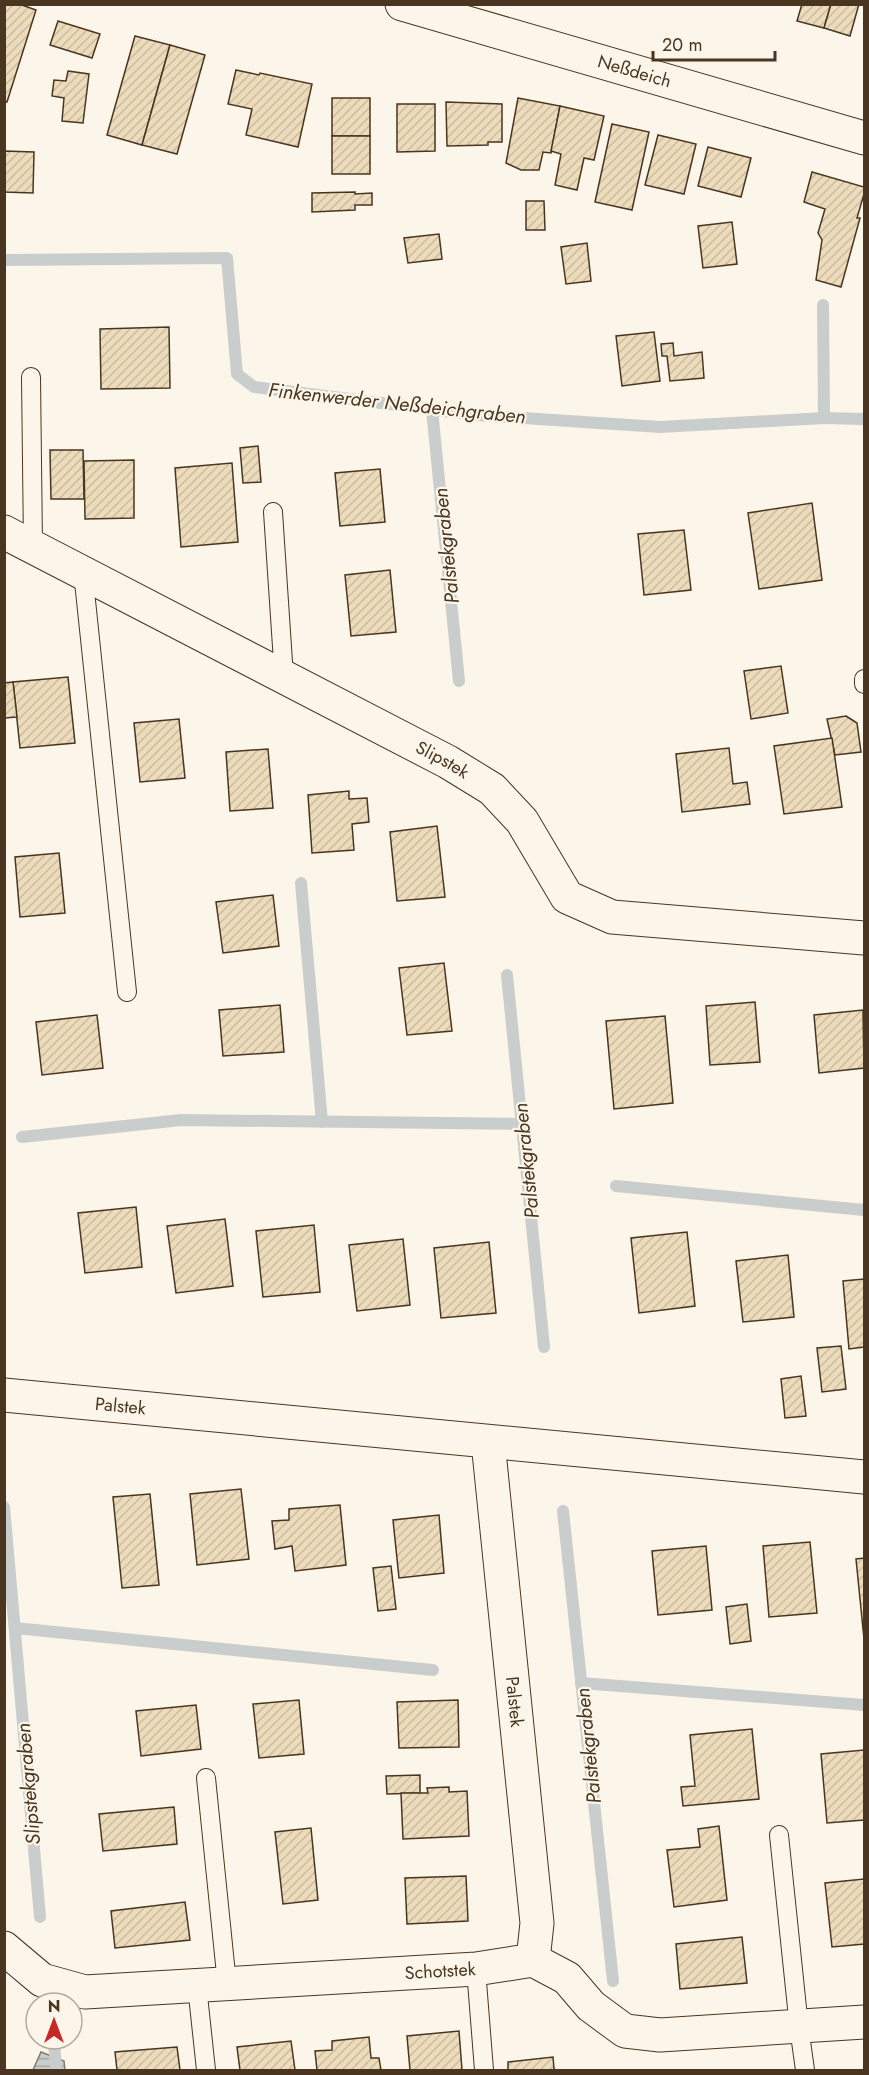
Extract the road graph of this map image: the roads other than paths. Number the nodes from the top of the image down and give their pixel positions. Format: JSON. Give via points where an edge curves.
{"nodes":[{"id":1,"x":402,"y":4,"type":"edge"},
{"id":2,"x":864,"y":138,"type":"edge"},
{"id":3,"x":31,"y":377,"type":"dead end"},
{"id":4,"x":273,"y":512,"type":"dead end"},
{"id":5,"x":19,"y":539,"type":"edge"},
{"id":6,"x":83,"y":572,"type":"junction"},
{"id":7,"x":284,"y":677,"type":"junction"},
{"id":8,"x":864,"y":680,"type":"edge"},
{"id":9,"x":864,"y":684,"type":"edge"},
{"id":10,"x":864,"y":938,"type":"edge"},
{"id":11,"x":127,"y":992,"type":"dead end"},
{"id":12,"x":4,"y":1395,"type":"edge"},
{"id":13,"x":488,"y":1442,"type":"junction"},
{"id":14,"x":864,"y":1477,"type":"edge"},
{"id":15,"x":206,"y":1778,"type":"dead end"},
{"id":16,"x":780,"y":1835,"type":"dead end"},
{"id":17,"x":4,"y":1948,"type":"edge"},
{"id":18,"x":533,"y":1960,"type":"junction"},
{"id":19,"x":476,"y":1969,"type":"junction"},
{"id":20,"x":212,"y":1985,"type":"junction"},
{"id":21,"x":864,"y":2022,"type":"edge"},
{"id":22,"x":799,"y":2026,"type":"junction"},
{"id":23,"x":206,"y":2070,"type":"edge"},
{"id":24,"x":484,"y":2070,"type":"edge"},
{"id":25,"x":805,"y":2070,"type":"edge"}],
"edges":[{"from":1,"to":2,"type":"street","name":"Neßdeich"},
{"from":3,"to":5,"type":"lane"},
{"from":4,"to":7,"type":"lane"},
{"from":5,"to":6,"type":"street","name":"Slipstek"},
{"from":6,"to":7,"type":"street","name":"Slipstek"},
{"from":6,"to":11,"type":"lane"},
{"from":7,"to":10,"type":"street","name":"Slipstek","via":[[492,789],[522,821],[567,897],[612,917]]},
{"from":8,"to":9,"type":"lane"},
{"from":12,"to":13,"type":"street","name":"Palstek"},
{"from":13,"to":14,"type":"street","name":"Palstek"},
{"from":13,"to":18,"type":"street","name":"Palstek","via":[[537,1923]]},
{"from":15,"to":20,"type":"lane"},
{"from":16,"to":22,"type":"lane"},
{"from":17,"to":20,"type":"street","name":"Schotstek","via":[[42,1980],[85,1992]]},
{"from":18,"to":19,"type":"street","name":"Schotstek"},
{"from":18,"to":22,"type":"street","via":[[567,1978],[591,2006],[625,2031],[660,2035]]},
{"from":19,"to":20,"type":"street","name":"Schotstek"},
{"from":19,"to":24,"type":"lane"},
{"from":20,"to":23,"type":"lane"},
{"from":21,"to":22,"type":"street"},
{"from":22,"to":25,"type":"lane"}]}
